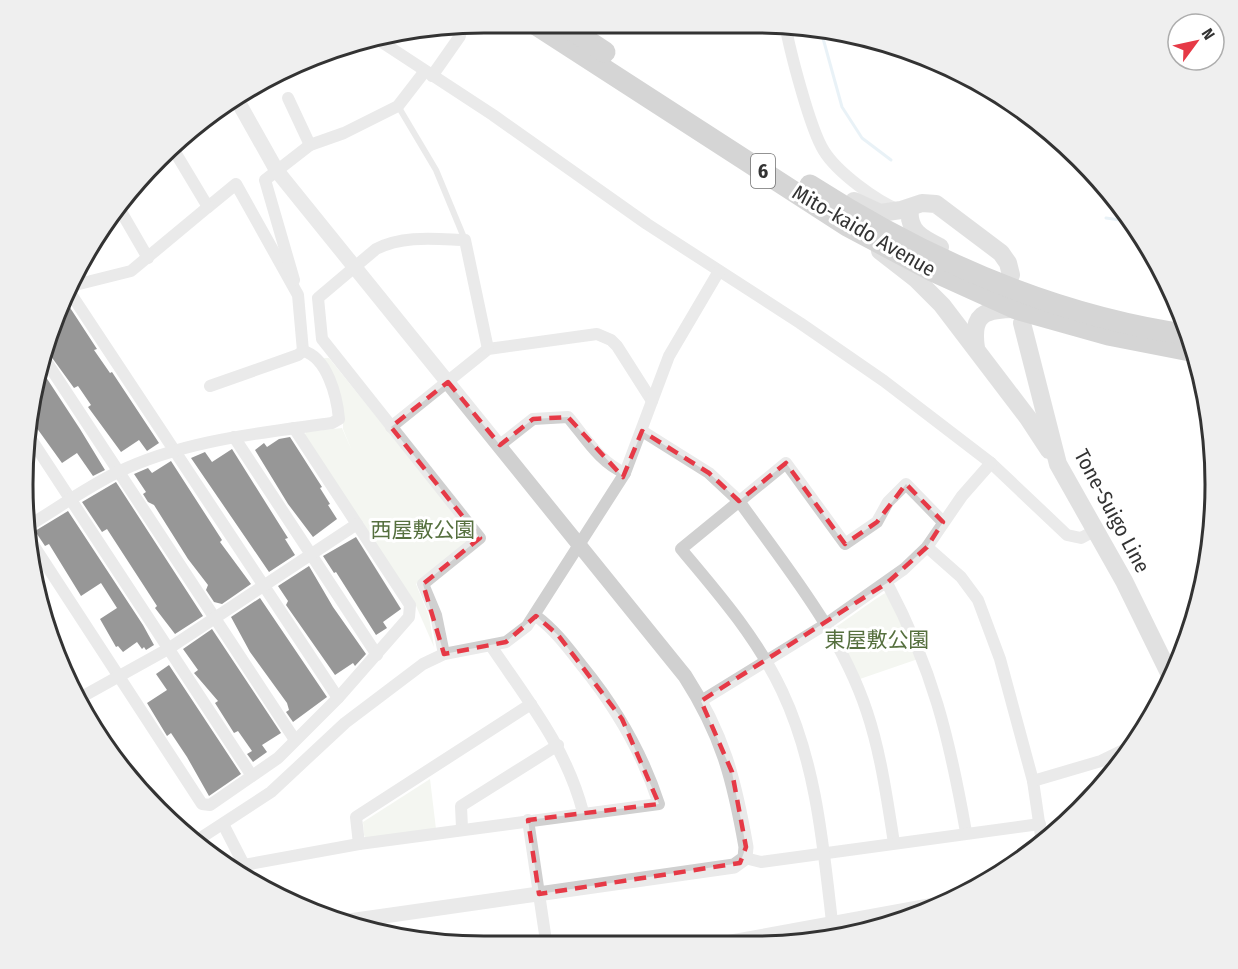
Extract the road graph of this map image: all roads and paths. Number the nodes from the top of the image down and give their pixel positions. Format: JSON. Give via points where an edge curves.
{"nodes":[{"id":1,"x":548,"y":33,"type":"edge"},
{"id":2,"x":576,"y":33,"type":"edge"},
{"id":3,"x":788,"y":34,"type":"edge"},
{"id":4,"x":460,"y":36,"type":"dead end"},
{"id":5,"x":385,"y":44,"type":"edge"},
{"id":6,"x":429,"y":73,"type":"junction"},
{"id":7,"x":288,"y":98,"type":"dead end"},
{"id":8,"x":240,"y":105,"type":"edge"},
{"id":9,"x":398,"y":106,"type":"junction"},
{"id":10,"x":310,"y":145,"type":"junction"},
{"id":11,"x":177,"y":155,"type":"edge"},
{"id":12,"x":277,"y":171,"type":"junction"},
{"id":13,"x":821,"y":191,"type":"junction"},
{"id":14,"x":208,"y":207,"type":"junction"},
{"id":15,"x":906,"y":209,"type":"junction"},
{"id":16,"x":123,"y":215,"type":"edge"},
{"id":17,"x":847,"y":226,"type":"junction"},
{"id":18,"x":465,"y":240,"type":"junction"},
{"id":19,"x":148,"y":258,"type":"junction"},
{"id":20,"x":355,"y":266,"type":"junction"},
{"id":21,"x":719,"y":271,"type":"junction"},
{"id":22,"x":1004,"y":279,"type":"junction"},
{"id":23,"x":81,"y":284,"type":"edge"},
{"id":24,"x":298,"y":296,"type":"junction"},
{"id":25,"x":74,"y":298,"type":"edge"},
{"id":26,"x":1052,"y":312,"type":"junction"},
{"id":27,"x":1019,"y":316,"type":"junction"},
{"id":28,"x":1179,"y":333,"type":"edge"},
{"id":29,"x":976,"y":348,"type":"junction"},
{"id":30,"x":488,"y":349,"type":"junction"},
{"id":31,"x":1184,"y":350,"type":"edge"},
{"id":32,"x":303,"y":351,"type":"junction"},
{"id":33,"x":49,"y":365,"type":"edge"},
{"id":34,"x":448,"y":381,"type":"junction"},
{"id":35,"x":210,"y":386,"type":"dead end"},
{"id":36,"x":652,"y":401,"type":"junction"},
{"id":37,"x":391,"y":427,"type":"junction"},
{"id":38,"x":294,"y":428,"type":"junction"},
{"id":39,"x":642,"y":431,"type":"junction"},
{"id":40,"x":234,"y":437,"type":"junction"},
{"id":41,"x":35,"y":445,"type":"edge"},
{"id":42,"x":500,"y":445,"type":"junction"},
{"id":43,"x":175,"y":451,"type":"junction"},
{"id":44,"x":991,"y":463,"type":"junction"},
{"id":45,"x":1058,"y":464,"type":"junction"},
{"id":46,"x":119,"y":472,"type":"junction"},
{"id":47,"x":625,"y":473,"type":"junction"},
{"id":48,"x":71,"y":500,"type":"junction"},
{"id":49,"x":739,"y":501,"type":"junction"},
{"id":50,"x":35,"y":522,"type":"edge"},
{"id":51,"x":944,"y":522,"type":"junction"},
{"id":52,"x":357,"y":524,"type":"junction"},
{"id":53,"x":1096,"y":530,"type":"junction"},
{"id":54,"x":581,"y":544,"type":"junction"},
{"id":55,"x":927,"y":547,"type":"junction"},
{"id":56,"x":39,"y":554,"type":"edge"},
{"id":57,"x":310,"y":555,"type":"junction"},
{"id":58,"x":887,"y":583,"type":"junction"},
{"id":59,"x":263,"y":585,"type":"junction"},
{"id":60,"x":536,"y":616,"type":"junction"},
{"id":61,"x":215,"y":618,"type":"junction"},
{"id":62,"x":826,"y":624,"type":"junction"},
{"id":63,"x":491,"y":646,"type":"junction"},
{"id":64,"x":168,"y":650,"type":"junction"},
{"id":65,"x":444,"y":654,"type":"junction"},
{"id":66,"x":376,"y":655,"type":"junction"},
{"id":67,"x":765,"y":661,"type":"junction"},
{"id":68,"x":1166,"y":667,"type":"edge"},
{"id":69,"x":119,"y":678,"type":"junction"},
{"id":70,"x":86,"y":695,"type":"edge"},
{"id":71,"x":338,"y":698,"type":"junction"},
{"id":72,"x":701,"y":701,"type":"junction"},
{"id":73,"x":531,"y":704,"type":"junction"},
{"id":74,"x":295,"y":740,"type":"junction"},
{"id":75,"x":558,"y":745,"type":"junction"},
{"id":76,"x":1116,"y":754,"type":"edge"},
{"id":77,"x":252,"y":776,"type":"junction"},
{"id":78,"x":1033,"y":781,"type":"junction"},
{"id":79,"x":584,"y":812,"type":"junction"},
{"id":80,"x":528,"y":820,"type":"junction"},
{"id":81,"x":222,"y":824,"type":"junction"},
{"id":82,"x":1040,"y":824,"type":"junction"},
{"id":83,"x":462,"y":828,"type":"junction"},
{"id":84,"x":966,"y":832,"type":"junction"},
{"id":85,"x":1041,"y":832,"type":"edge"},
{"id":86,"x":202,"y":837,"type":"edge"},
{"id":87,"x":894,"y":843,"type":"junction"},
{"id":88,"x":359,"y":844,"type":"junction"},
{"id":89,"x":824,"y":854,"type":"junction"},
{"id":90,"x":745,"y":858,"type":"junction"},
{"id":91,"x":242,"y":865,"type":"edge"},
{"id":92,"x":251,"y":871,"type":"edge"},
{"id":93,"x":539,"y":894,"type":"junction"},
{"id":94,"x":910,"y":908,"type":"edge"},
{"id":95,"x":362,"y":919,"type":"edge"},
{"id":96,"x":832,"y":922,"type":"junction"},
{"id":97,"x":545,"y":936,"type":"edge"},
{"id":98,"x":756,"y":936,"type":"edge"}],
"edges":[{"from":1,"to":17,"type":"highway","name":"Mito-kaido Avenue","number":"6"},
{"from":2,"to":13,"type":"highway","name":"Mito-kaido Avenue","number":"6"},
{"from":3,"to":15,"type":"street","via":[[822,148],[835,165],[881,201]]},
{"from":4,"to":6,"type":"street"},
{"from":5,"to":6,"type":"street"},
{"from":6,"to":9,"type":"street"},
{"from":6,"to":21,"type":"street"},
{"from":7,"to":10,"type":"street"},
{"from":8,"to":12,"type":"street"},
{"from":9,"to":10,"type":"street"},
{"from":9,"to":18,"type":"lane","via":[[436,171]]},
{"from":10,"to":12,"type":"street"},
{"from":11,"to":14,"type":"street"},
{"from":12,"to":20,"type":"street"},
{"from":12,"to":24,"type":"street","via":[[265,180]]},
{"from":13,"to":15,"type":"main road","via":[[880,213]]},
{"from":13,"to":22,"type":"highway","name":"Mito-kaido Avenue","number":"6","via":[[918,248]]},
{"from":14,"to":19,"type":"street"},
{"from":14,"to":24,"type":"street","via":[[236,184]]},
{"from":15,"to":22,"type":"main road","via":[[916,233]]},
{"from":15,"to":22,"type":"main road","via":[[921,203],[936,204],[1001,253],[1008,263]]},
{"from":16,"to":19,"type":"street"},
{"from":17,"to":27,"type":"highway","name":"Mito-kaido Avenue","number":"6"},
{"from":17,"to":29,"type":"main road","via":[[933,295]]},
{"from":18,"to":20,"type":"street","via":[[392,242]]},
{"from":18,"to":30,"type":"street"},
{"from":19,"to":23,"type":"street","via":[[131,271]]},
{"from":20,"to":34,"type":"street"},
{"from":20,"to":37,"type":"street","via":[[318,298],[322,339]]},
{"from":21,"to":36,"type":"street","via":[[669,356]]},
{"from":21,"to":44,"type":"street","via":[[884,381]]},
{"from":22,"to":26,"type":"highway","name":"Mito-kaido Avenue","number":"6"},
{"from":24,"to":32,"type":"street"},
{"from":25,"to":43,"type":"street"},
{"from":26,"to":27,"type":"highway","name":"Mito-kaido Avenue","number":"6"},
{"from":26,"to":28,"type":"highway","name":"Mito-kaido Avenue","number":"6"},
{"from":26,"to":31,"type":"highway","name":"Mito-kaido Avenue","number":"6","via":[[1108,335]]},
{"from":27,"to":29,"type":"main road","via":[[998,309],[982,316],[973,330]]},
{"from":27,"to":45,"type":"main road","name":"Tone-Suigo Line"},
{"from":29,"to":45,"type":"main road"},
{"from":30,"to":34,"type":"street"},
{"from":30,"to":36,"type":"street","via":[[597,334],[617,346]]},
{"from":32,"to":35,"type":"street"},
{"from":32,"to":38,"type":"street","via":[[322,364],[339,419]]},
{"from":33,"to":46,"type":"street"},
{"from":34,"to":37,"type":"street"},
{"from":34,"to":42,"type":"street"},
{"from":36,"to":39,"type":"street"},
{"from":37,"to":65,"type":"street","via":[[480,538],[423,584],[436,615]]},
{"from":38,"to":40,"type":"street"},
{"from":38,"to":52,"type":"street"},
{"from":39,"to":47,"type":"street"},
{"from":39,"to":49,"type":"street","via":[[709,473]]},
{"from":40,"to":43,"type":"street"},
{"from":40,"to":57,"type":"street"},
{"from":41,"to":48,"type":"street"},
{"from":42,"to":47,"type":"street","via":[[533,419],[568,417],[603,460]]},
{"from":42,"to":54,"type":"street"},
{"from":43,"to":46,"type":"street"},
{"from":43,"to":59,"type":"street"},
{"from":44,"to":51,"type":"street"},
{"from":44,"to":53,"type":"street","via":[[1067,535],[1081,538]]},
{"from":45,"to":53,"type":"main road","name":"Tone-Suigo Line"},
{"from":46,"to":48,"type":"street"},
{"from":46,"to":61,"type":"street"},
{"from":47,"to":54,"type":"street"},
{"from":48,"to":50,"type":"street"},
{"from":48,"to":64,"type":"street"},
{"from":49,"to":51,"type":"street","via":[[786,463],[846,544],[877,522],[888,502],[906,484]]},
{"from":49,"to":62,"type":"street"},
{"from":49,"to":67,"type":"street","via":[[681,549],[742,622]]},
{"from":51,"to":55,"type":"street"},
{"from":52,"to":57,"type":"street"},
{"from":52,"to":66,"type":"street","via":[[410,605],[409,617]]},
{"from":53,"to":68,"type":"main road","name":"Tone-Suigo Line"},
{"from":54,"to":60,"type":"street"},
{"from":54,"to":72,"type":"street"},
{"from":55,"to":58,"type":"street"},
{"from":55,"to":78,"type":"street","via":[[961,577],[978,600],[1000,659]]},
{"from":56,"to":69,"type":"street"},
{"from":57,"to":59,"type":"street"},
{"from":57,"to":66,"type":"street"},
{"from":58,"to":62,"type":"street"},
{"from":58,"to":84,"type":"street","via":[[914,637],[938,700]]},
{"from":59,"to":61,"type":"street"},
{"from":59,"to":71,"type":"street"},
{"from":60,"to":63,"type":"street","via":[[518,635]]},
{"from":60,"to":79,"type":"street","via":[[558,635],[622,719],[644,762],[659,804]]},
{"from":61,"to":64,"type":"street"},
{"from":61,"to":74,"type":"street"},
{"from":62,"to":67,"type":"street"},
{"from":62,"to":87,"type":"street","via":[[867,711]]},
{"from":63,"to":65,"type":"street"},
{"from":63,"to":73,"type":"street"},
{"from":64,"to":69,"type":"street"},
{"from":64,"to":77,"type":"street"},
{"from":65,"to":81,"type":"street","via":[[423,664],[371,703],[271,792]]},
{"from":66,"to":71,"type":"street"},
{"from":67,"to":72,"type":"street"},
{"from":67,"to":89,"type":"street","via":[[782,690],[801,743]]},
{"from":69,"to":70,"type":"street"},
{"from":69,"to":77,"type":"street","via":[[202,804],[210,805]]},
{"from":71,"to":74,"type":"street"},
{"from":72,"to":90,"type":"street","via":[[732,772]]},
{"from":73,"to":75,"type":"street"},
{"from":73,"to":88,"type":"street","via":[[356,817]]},
{"from":74,"to":77,"type":"street"},
{"from":75,"to":79,"type":"street","via":[[575,780]]},
{"from":75,"to":83,"type":"street","via":[[460,806]]},
{"from":76,"to":78,"type":"street"},
{"from":78,"to":82,"type":"street"},
{"from":79,"to":80,"type":"street"},
{"from":80,"to":83,"type":"street"},
{"from":80,"to":93,"type":"street"},
{"from":81,"to":86,"type":"street"},
{"from":81,"to":91,"type":"street"},
{"from":82,"to":84,"type":"street"},
{"from":82,"to":85,"type":"street"},
{"from":83,"to":88,"type":"street"},
{"from":84,"to":87,"type":"street"},
{"from":87,"to":89,"type":"street"},
{"from":88,"to":92,"type":"street"},
{"from":89,"to":90,"type":"street","via":[[761,862]]},
{"from":89,"to":96,"type":"street"},
{"from":90,"to":93,"type":"street","via":[[734,866]]},
{"from":93,"to":95,"type":"street"},
{"from":93,"to":97,"type":"street"},
{"from":94,"to":96,"type":"street"},
{"from":96,"to":98,"type":"street"}]}
